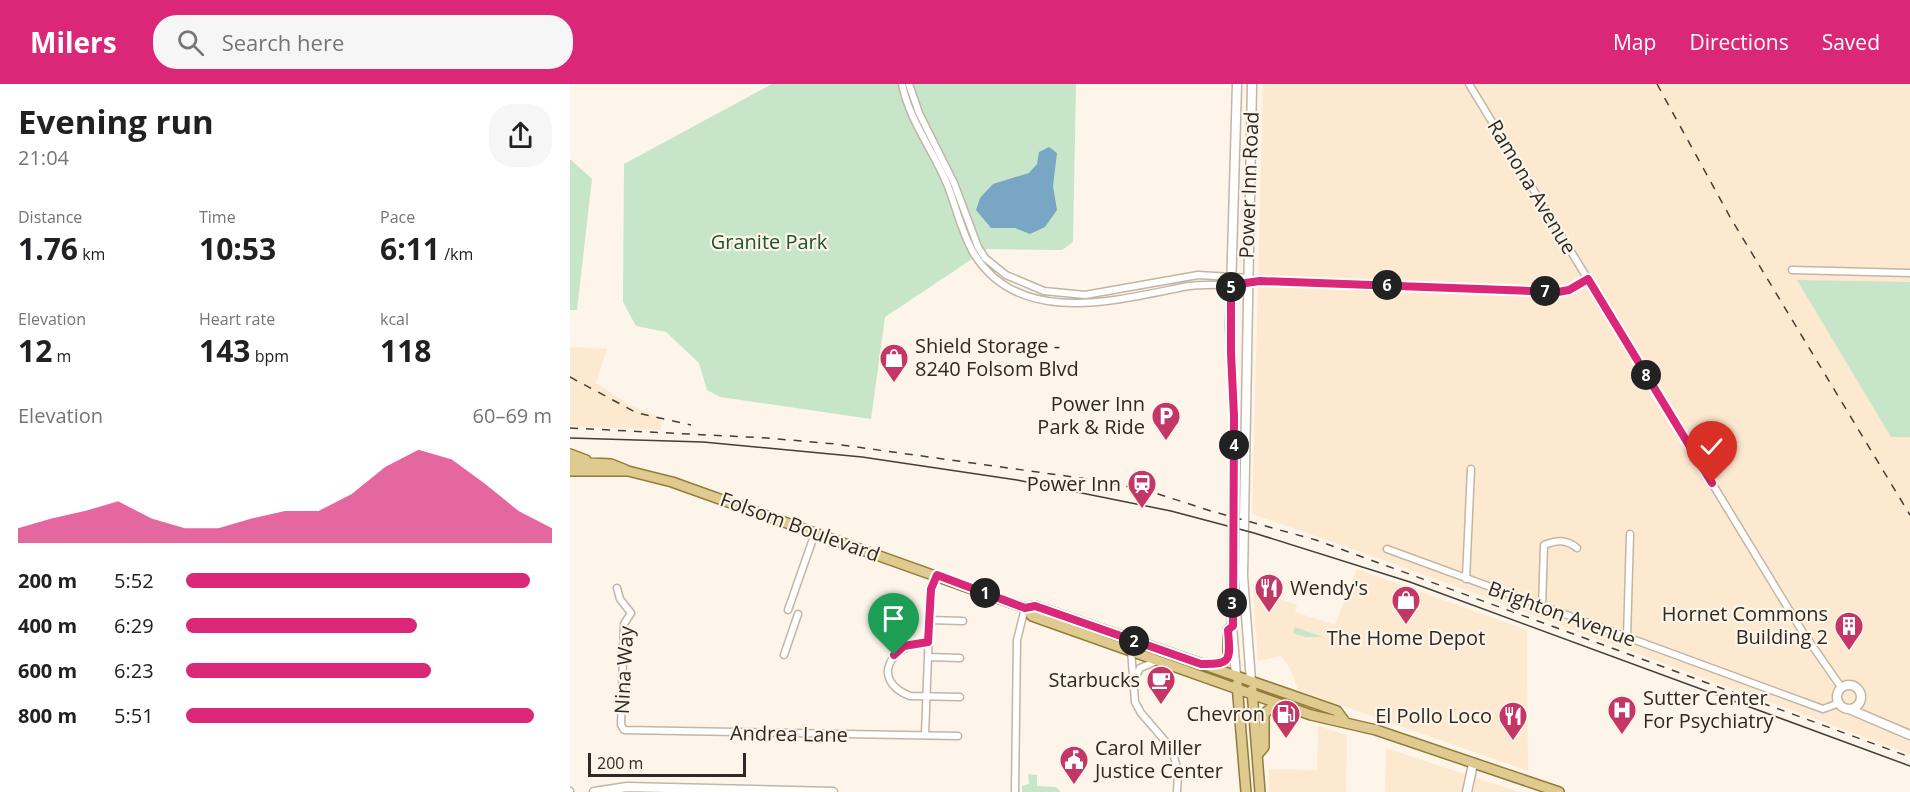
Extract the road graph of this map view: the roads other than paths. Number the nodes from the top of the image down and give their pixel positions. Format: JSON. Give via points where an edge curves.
{"nodes":[{"id":1,"x":902,"y":84,"type":"edge"},
{"id":2,"x":909,"y":84,"type":"edge"},
{"id":3,"x":1237,"y":84,"type":"edge"},
{"id":4,"x":1252,"y":84,"type":"edge"},
{"id":5,"x":1469,"y":84,"type":"edge"},
{"id":6,"x":1792,"y":270,"type":"dead end"},
{"id":7,"x":1910,"y":273,"type":"edge"},
{"id":8,"x":1588,"y":279,"type":"junction"},
{"id":9,"x":1231,"y":280,"type":"junction"},
{"id":10,"x":1246,"y":281,"type":"junction"},
{"id":11,"x":570,"y":454,"type":"edge"},
{"id":12,"x":570,"y":462,"type":"edge"},
{"id":13,"x":594,"y":462,"type":"junction"},
{"id":14,"x":1471,"y":469,"type":"dead end"},
{"id":15,"x":628,"y":471,"type":"junction"},
{"id":16,"x":570,"y":473,"type":"edge"},
{"id":17,"x":815,"y":532,"type":"junction"},
{"id":18,"x":1630,"y":534,"type":"dead end"},
{"id":19,"x":1578,"y":548,"type":"dead end"},
{"id":20,"x":1387,"y":549,"type":"dead end"},
{"id":21,"x":937,"y":575,"type":"junction"},
{"id":22,"x":1466,"y":579,"type":"junction"},
{"id":23,"x":617,"y":588,"type":"dead end"},
{"id":24,"x":1542,"y":607,"type":"junction"},
{"id":25,"x":1025,"y":608,"type":"junction"},
{"id":26,"x":788,"y":610,"type":"dead end"},
{"id":27,"x":798,"y":614,"type":"dead end"},
{"id":28,"x":929,"y":620,"type":"junction"},
{"id":29,"x":963,"y":621,"type":"dead end"},
{"id":30,"x":1233,"y":626,"type":"junction"},
{"id":31,"x":1627,"y":638,"type":"junction"},
{"id":32,"x":928,"y":642,"type":"junction"},
{"id":33,"x":1131,"y":650,"type":"junction"},
{"id":34,"x":784,"y":655,"type":"dead end"},
{"id":35,"x":928,"y":657,"type":"junction"},
{"id":36,"x":960,"y":658,"type":"dead end"},
{"id":37,"x":1158,"y":660,"type":"junction"},
{"id":38,"x":1201,"y":664,"type":"junction"},
{"id":39,"x":1236,"y":676,"type":"junction"},
{"id":40,"x":1251,"y":681,"type":"junction"},
{"id":41,"x":1132,"y":687,"type":"junction"},
{"id":42,"x":1841,"y":687,"type":"junction"},
{"id":43,"x":1238,"y":689,"type":"junction"},
{"id":44,"x":1252,"y":694,"type":"junction"},
{"id":45,"x":926,"y":696,"type":"junction"},
{"id":46,"x":960,"y":698,"type":"dead end"},
{"id":47,"x":1860,"y":701,"type":"junction"},
{"id":48,"x":1839,"y":704,"type":"junction"},
{"id":49,"x":1291,"y":708,"type":"junction"},
{"id":50,"x":1849,"y":709,"type":"junction"},
{"id":51,"x":1346,"y":722,"type":"junction"},
{"id":52,"x":622,"y":728,"type":"joint"},
{"id":53,"x":1910,"y":733,"type":"edge"},
{"id":54,"x":925,"y":735,"type":"junction"},
{"id":55,"x":958,"y":736,"type":"dead end"},
{"id":56,"x":1258,"y":753,"type":"junction"},
{"id":57,"x":1473,"y":764,"type":"junction"},
{"id":58,"x":594,"y":792,"type":"edge"},
{"id":59,"x":833,"y":792,"type":"edge"},
{"id":60,"x":1015,"y":792,"type":"edge"},
{"id":61,"x":1177,"y":792,"type":"edge"},
{"id":62,"x":1246,"y":792,"type":"edge"},
{"id":63,"x":1260,"y":792,"type":"edge"},
{"id":64,"x":1467,"y":792,"type":"edge"},
{"id":65,"x":1559,"y":792,"type":"edge"}],
"edges":[{"from":1,"to":9,"type":"street","via":[[908,108],[947,184],[972,250],[988,270],[1011,287],[1042,299],[1080,304]]},
{"from":2,"to":9,"type":"street","via":[[978,247],[1006,275],[1044,291],[1085,295],[1185,276]]},
{"from":3,"to":9,"type":"main road","name":"Power Inn Road"},
{"from":4,"to":10,"type":"main road","name":"Power Inn Road"},
{"from":5,"to":8,"type":"street","name":"Ramona Avenue"},
{"from":6,"to":7,"type":"street"},
{"from":8,"to":10,"type":"street","via":[[1558,292]]},
{"from":8,"to":42,"type":"street","name":"Ramona Avenue","via":[[1802,631]]},
{"from":9,"to":10,"type":"street"},
{"from":9,"to":30,"type":"main road","name":"Power Inn Road"},
{"from":10,"to":40,"type":"main road","name":"Power Inn Road","via":[[1243,576]]},
{"from":11,"to":13,"type":"main road"},
{"from":12,"to":13,"type":"main road"},
{"from":13,"to":15,"type":"main road"},
{"from":14,"to":22,"type":"street"},
{"from":15,"to":16,"type":"main road","name":"Folsom Boulevard"},
{"from":15,"to":17,"type":"main road","name":"Folsom Boulevard","via":[[665,479]]},
{"from":17,"to":21,"type":"main road","name":"Folsom Boulevard"},
{"from":17,"to":26,"type":"street"},
{"from":18,"to":31,"type":"street"},
{"from":19,"to":24,"type":"street","via":[[1570,542],[1556,541],[1544,546]]},
{"from":20,"to":22,"type":"street","name":"Brighton Avenue"},
{"from":21,"to":25,"type":"main road","name":"Folsom Boulevard"},
{"from":21,"to":28,"type":"street","via":[[931,589]]},
{"from":22,"to":24,"type":"street","name":"Brighton Avenue"},
{"from":23,"to":52,"type":"street","name":"Nina Way","via":[[631,612],[624,624]]},
{"from":24,"to":31,"type":"street","name":"Brighton Avenue"},
{"from":25,"to":33,"type":"main road","name":"Folsom Boulevard","via":[[1032,616]]},
{"from":25,"to":38,"type":"main road","name":"Folsom Boulevard","via":[[1035,606]]},
{"from":25,"to":60,"type":"street","via":[[1017,640]]},
{"from":27,"to":34,"type":"street"},
{"from":28,"to":29,"type":"street"},
{"from":28,"to":32,"type":"street"},
{"from":30,"to":38,"type":"main road","via":[[1228,630],[1227,661]]},
{"from":30,"to":39,"type":"main road","name":"Power Inn Road"},
{"from":31,"to":48,"type":"street","name":"Brighton Avenue","via":[[1823,709]]},
{"from":32,"to":35,"type":"street"},
{"from":32,"to":45,"type":"street","via":[[898,650],[888,667],[891,681],[903,693]]},
{"from":33,"to":37,"type":"main road","name":"Folsom Boulevard"},
{"from":33,"to":41,"type":"street"},
{"from":35,"to":36,"type":"street"},
{"from":35,"to":45,"type":"street"},
{"from":37,"to":41,"type":"street","via":[[1140,668]]},
{"from":37,"to":43,"type":"main road","name":"Folsom Boulevard"},
{"from":38,"to":39,"type":"main road","name":"Folsom Boulevard"},
{"from":39,"to":40,"type":"main road","name":"Folsom Boulevard"},
{"from":39,"to":43,"type":"main road"},
{"from":40,"to":44,"type":"main road"},
{"from":40,"to":51,"type":"main road","name":"Folsom Boulevard","via":[[1337,711]]},
{"from":41,"to":61,"type":"street","via":[[1141,713],[1172,749],[1178,772]]},
{"from":42,"to":47,"type":"main road","name":"Ramona Avenue","via":[[1854,686],[1860,692]]},
{"from":42,"to":48,"type":"main road"},
{"from":43,"to":44,"type":"main road","name":"Folsom Boulevard"},
{"from":43,"to":62,"type":"main road"},
{"from":44,"to":49,"type":"main road","name":"Folsom Boulevard"},
{"from":44,"to":56,"type":"main road"},
{"from":45,"to":46,"type":"street"},
{"from":45,"to":54,"type":"street"},
{"from":47,"to":50,"type":"main road"},
{"from":47,"to":53,"type":"main road","name":"Ramona Avenue","via":[[1872,715]]},
{"from":48,"to":50,"type":"main road","name":"Ramona Avenue"},
{"from":49,"to":51,"type":"main road","name":"Folsom Boulevard"},
{"from":49,"to":56,"type":"main road","via":[[1272,707],[1264,714],[1264,747]]},
{"from":50,"to":53,"type":"main road","name":"Ramona Avenue"},
{"from":51,"to":57,"type":"main road","name":"Folsom Boulevard"},
{"from":52,"to":54,"type":"street","name":"Andrea Lane"},
{"from":54,"to":55,"type":"street","name":"Andrea Lane"},
{"from":56,"to":63,"type":"main road"},
{"from":57,"to":64,"type":"main road"},
{"from":57,"to":65,"type":"main road","name":"Folsom Boulevard"},
{"from":58,"to":59,"type":"main road","via":[[627,787]]}]}
